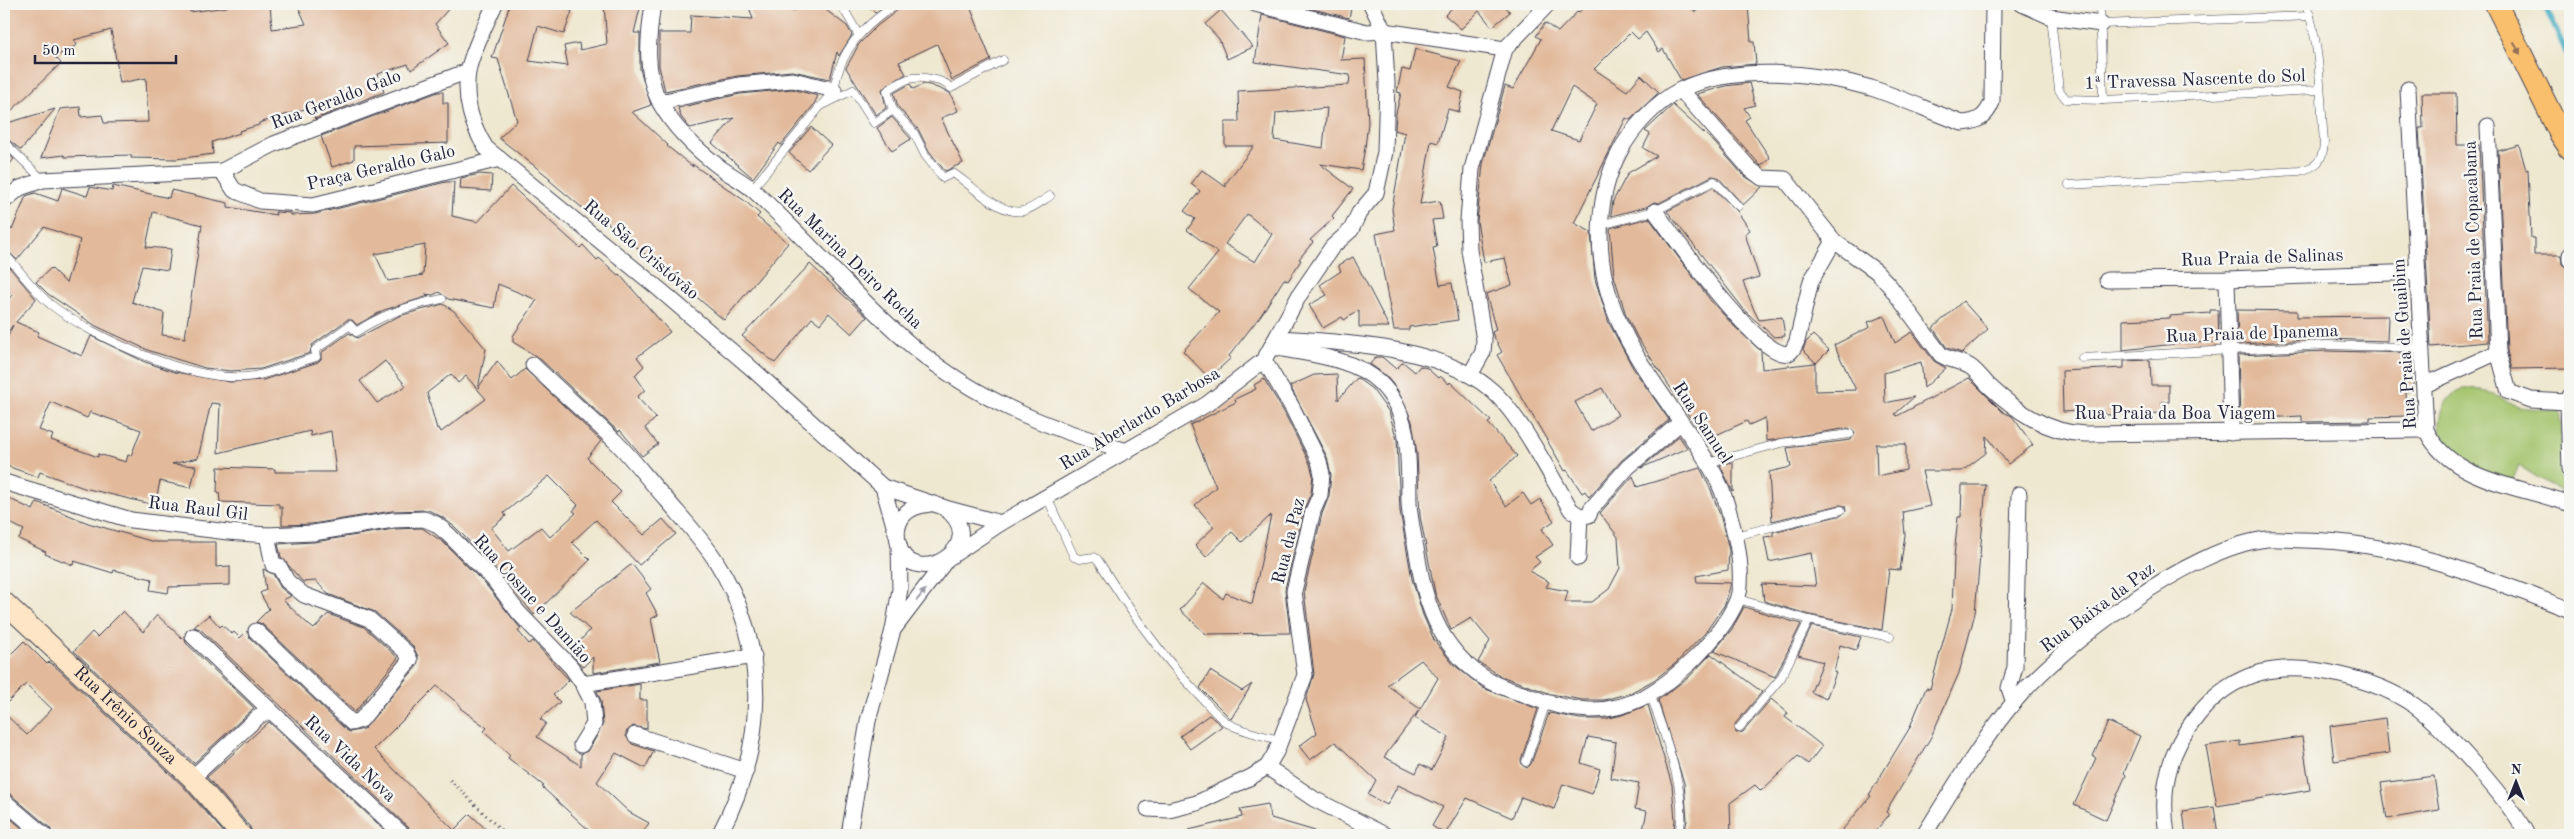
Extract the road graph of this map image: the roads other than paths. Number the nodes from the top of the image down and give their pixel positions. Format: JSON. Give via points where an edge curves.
{"nodes":[{"id":1,"x":495,"y":4,"type":"edge"},
{"id":2,"x":653,"y":4,"type":"edge"},
{"id":3,"x":841,"y":4,"type":"edge"},
{"id":4,"x":896,"y":4,"type":"edge"},
{"id":5,"x":1255,"y":4,"type":"edge"},
{"id":6,"x":1371,"y":4,"type":"edge"},
{"id":7,"x":1548,"y":4,"type":"edge"},
{"id":8,"x":1993,"y":4,"type":"edge"},
{"id":9,"x":2022,"y":4,"type":"edge"},
{"id":10,"x":2100,"y":4,"type":"edge"},
{"id":11,"x":2306,"y":4,"type":"edge"},
{"id":12,"x":2496,"y":4,"type":"edge"},
{"id":13,"x":2310,"y":16,"type":"junction"},
{"id":14,"x":2051,"y":18,"type":"junction"},
{"id":15,"x":2101,"y":24,"type":"junction"},
{"id":16,"x":1384,"y":31,"type":"junction"},
{"id":17,"x":858,"y":34,"type":"junction"},
{"id":18,"x":1505,"y":48,"type":"junction"},
{"id":19,"x":1003,"y":60,"type":"dead end"},
{"id":20,"x":468,"y":71,"type":"junction"},
{"id":21,"x":2408,"y":89,"type":"dead end"},
{"id":22,"x":834,"y":90,"type":"junction"},
{"id":23,"x":1681,"y":90,"type":"junction"},
{"id":24,"x":2319,"y":90,"type":"junction"},
{"id":25,"x":2103,"y":100,"type":"junction"},
{"id":26,"x":660,"y":102,"type":"junction"},
{"id":27,"x":819,"y":108,"type":"junction"},
{"id":28,"x":893,"y":110,"type":"junction"},
{"id":29,"x":2488,"y":126,"type":"dead end"},
{"id":30,"x":4,"y":142,"type":"edge"},
{"id":31,"x":2570,"y":148,"type":"edge"},
{"id":32,"x":500,"y":159,"type":"junction"},
{"id":33,"x":222,"y":171,"type":"junction"},
{"id":34,"x":43,"y":180,"type":"junction"},
{"id":35,"x":2069,"y":185,"type":"dead end"},
{"id":36,"x":752,"y":189,"type":"junction"},
{"id":37,"x":1050,"y":196,"type":"dead end"},
{"id":38,"x":4,"y":201,"type":"edge"},
{"id":39,"x":1738,"y":206,"type":"dead end"},
{"id":40,"x":1655,"y":212,"type":"junction"},
{"id":41,"x":1600,"y":225,"type":"junction"},
{"id":42,"x":1834,"y":241,"type":"junction"},
{"id":43,"x":4,"y":253,"type":"edge"},
{"id":44,"x":2570,"y":255,"type":"edge"},
{"id":45,"x":2570,"y":260,"type":"edge"},
{"id":46,"x":2418,"y":272,"type":"junction"},
{"id":47,"x":2227,"y":278,"type":"junction"},
{"id":48,"x":2107,"y":280,"type":"dead end"},
{"id":49,"x":442,"y":299,"type":"dead end"},
{"id":50,"x":1271,"y":348,"type":"junction"},
{"id":51,"x":2228,"y":348,"type":"junction"},
{"id":52,"x":2424,"y":348,"type":"junction"},
{"id":53,"x":2498,"y":352,"type":"junction"},
{"id":54,"x":2082,"y":358,"type":"dead end"},
{"id":55,"x":533,"y":365,"type":"dead end"},
{"id":56,"x":1470,"y":375,"type":"junction"},
{"id":57,"x":2425,"y":385,"type":"junction"},
{"id":58,"x":2569,"y":399,"type":"edge"},
{"id":59,"x":1680,"y":423,"type":"junction"},
{"id":60,"x":2426,"y":430,"type":"junction"},
{"id":61,"x":2231,"y":433,"type":"junction"},
{"id":62,"x":1850,"y":434,"type":"dead end"},
{"id":63,"x":2570,"y":437,"type":"edge"},
{"id":64,"x":1127,"y":451,"type":"junction"},
{"id":65,"x":1708,"y":462,"type":"junction"},
{"id":66,"x":2570,"y":468,"type":"edge"},
{"id":67,"x":4,"y":482,"type":"edge"},
{"id":68,"x":883,"y":487,"type":"junction"},
{"id":69,"x":2019,"y":494,"type":"dead end"},
{"id":70,"x":1047,"y":497,"type":"junction"},
{"id":71,"x":2570,"y":504,"type":"edge"},
{"id":72,"x":936,"y":506,"type":"junction"},
{"id":73,"x":1842,"y":510,"type":"dead end"},
{"id":74,"x":1580,"y":516,"type":"junction"},
{"id":75,"x":393,"y":520,"type":"joint"},
{"id":76,"x":1001,"y":523,"type":"junction"},
{"id":77,"x":267,"y":535,"type":"junction"},
{"id":78,"x":1735,"y":536,"type":"junction"},
{"id":79,"x":898,"y":541,"type":"junction"},
{"id":80,"x":1578,"y":558,"type":"dead end"},
{"id":81,"x":947,"y":559,"type":"junction"},
{"id":82,"x":1738,"y":598,"type":"junction"},
{"id":83,"x":4,"y":602,"type":"edge"},
{"id":84,"x":2570,"y":610,"type":"edge"},
{"id":85,"x":1809,"y":620,"type":"junction"},
{"id":86,"x":893,"y":630,"type":"junction"},
{"id":87,"x":256,"y":632,"type":"dead end"},
{"id":88,"x":193,"y":636,"type":"dead end"},
{"id":89,"x":1890,"y":637,"type":"dead end"},
{"id":90,"x":754,"y":656,"type":"junction"},
{"id":91,"x":2015,"y":668,"type":"junction"},
{"id":92,"x":2039,"y":675,"type":"junction"},
{"id":93,"x":583,"y":684,"type":"junction"},
{"id":94,"x":1650,"y":693,"type":"junction"},
{"id":95,"x":1546,"y":703,"type":"junction"},
{"id":96,"x":2014,"y":703,"type":"junction"},
{"id":97,"x":271,"y":711,"type":"junction"},
{"id":98,"x":1739,"y":728,"type":"dead end"},
{"id":99,"x":635,"y":735,"type":"dead end"},
{"id":100,"x":1280,"y":740,"type":"junction"},
{"id":101,"x":581,"y":745,"type":"dead end"},
{"id":102,"x":1526,"y":762,"type":"dead end"},
{"id":103,"x":1267,"y":767,"type":"junction"},
{"id":104,"x":746,"y":771,"type":"junction"},
{"id":105,"x":192,"y":778,"type":"junction"},
{"id":106,"x":4,"y":801,"type":"edge"},
{"id":107,"x":1148,"y":810,"type":"dead end"},
{"id":108,"x":44,"y":835,"type":"edge"},
{"id":109,"x":241,"y":835,"type":"edge"},
{"id":110,"x":403,"y":835,"type":"edge"},
{"id":111,"x":719,"y":835,"type":"edge"},
{"id":112,"x":849,"y":835,"type":"edge"},
{"id":113,"x":1385,"y":835,"type":"edge"},
{"id":114,"x":1678,"y":835,"type":"edge"},
{"id":115,"x":1924,"y":835,"type":"edge"},
{"id":116,"x":2167,"y":835,"type":"edge"},
{"id":117,"x":2527,"y":835,"type":"edge"}],
"edges":[{"from":1,"to":20,"type":"street","name":"Rua São Cristóvão"},
{"from":2,"to":26,"type":"street","name":"Rua Marina Deiro Rocha","via":[[649,58]]},
{"from":3,"to":17,"type":"lane"},
{"from":4,"to":17,"type":"lane"},
{"from":5,"to":16,"type":"street","via":[[1367,32]]},
{"from":6,"to":16,"type":"street","name":"Rua Aberlardo Barbosa"},
{"from":7,"to":18,"type":"street"},
{"from":8,"to":23,"type":"street","name":"Rua Samuel","via":[[1992,102],[1978,121],[1962,123],[1871,88],[1806,75],[1726,76]]},
{"from":9,"to":14,"type":"street"},
{"from":10,"to":15,"type":"lane"},
{"from":11,"to":13,"type":"lane"},
{"from":12,"to":31,"type":"main road","one_way":true},
{"from":13,"to":15,"type":"lane"},
{"from":13,"to":24,"type":"lane"},
{"from":14,"to":15,"type":"street"},
{"from":14,"to":25,"type":"lane","name":"1ª Travessa Nascente do Sol","via":[[2060,94],[2066,99]]},
{"from":15,"to":25,"type":"lane"},
{"from":16,"to":18,"type":"street"},
{"from":16,"to":50,"type":"street","name":"Rua Aberlardo Barbosa","via":[[1387,83],[1385,152],[1376,193],[1350,230],[1332,247],[1300,294]]},
{"from":17,"to":22,"type":"lane","via":[[843,57]]},
{"from":18,"to":56,"type":"street","via":[[1477,145],[1470,185],[1470,250],[1484,340],[1483,352]]},
{"from":19,"to":28,"type":"lane","via":[[951,88],[946,82],[909,79],[887,91]]},
{"from":20,"to":32,"type":"street","name":"Rua São Cristóvão","via":[[468,98],[476,134]]},
{"from":20,"to":33,"type":"street","name":"Rua Geraldo Galo","via":[[274,144]]},
{"from":21,"to":46,"type":"street","name":"Rua Praia de Guaibim"},
{"from":22,"to":26,"type":"street","via":[[792,80],[739,85]]},
{"from":22,"to":27,"type":"lane"},
{"from":23,"to":41,"type":"street","name":"Rua Samuel","via":[[1651,112],[1628,137],[1611,169]]},
{"from":23,"to":42,"type":"street","name":"Rua Praia da Boa Viagem","via":[[1750,169],[1762,178],[1785,179]]},
{"from":24,"to":25,"type":"lane","name":"1ª Travessa Nascente do Sol"},
{"from":24,"to":35,"type":"lane","via":[[2324,154],[2313,168]]},
{"from":26,"to":36,"type":"street","name":"Rua Marina Deiro Rocha","via":[[680,132],[721,168]]},
{"from":27,"to":28,"type":"lane","via":[[853,90],[874,123]]},
{"from":27,"to":36,"type":"lane"},
{"from":28,"to":37,"type":"lane","via":[[914,134],[943,178],[953,173],[998,206],[1015,211],[1030,208]]},
{"from":29,"to":53,"type":"street","name":"Rua Praia de Copacabana"},
{"from":30,"to":34,"type":"lane"},
{"from":32,"to":33,"type":"street","name":"Praça Geraldo Galo","via":[[313,205],[260,202],[234,190]]},
{"from":32,"to":68,"type":"street","name":"Rua São Cristóvão","via":[[689,315]]},
{"from":33,"to":34,"type":"street"},
{"from":34,"to":38,"type":"street","via":[[20,188]]},
{"from":36,"to":64,"type":"street","name":"Rua Marina Deiro Rocha","via":[[913,347],[966,384],[1045,425]]},
{"from":39,"to":40,"type":"lane","via":[[1714,181]]},
{"from":40,"to":41,"type":"lane"},
{"from":40,"to":42,"type":"street","via":[[1733,312],[1764,343],[1782,354],[1789,353],[1798,341],[1811,281]]},
{"from":41,"to":59,"type":"street","name":"Rua Samuel","via":[[1607,291],[1618,320],[1627,342]]},
{"from":42,"to":61,"type":"street","name":"Rua Praia da Boa Viagem","via":[[1889,284],[1941,355],[1972,368],[2023,413],[2051,429],[2068,434]]},
{"from":43,"to":49,"type":"lane","via":[[50,303],[96,332],[162,364],[206,374],[253,376],[316,357],[315,350],[350,325],[356,332],[376,318]]},
{"from":44,"to":45,"type":"street"},
{"from":46,"to":47,"type":"street","name":"Rua Praia de Salinas"},
{"from":46,"to":52,"type":"street","name":"Rua Praia de Guaibim"},
{"from":47,"to":48,"type":"street","name":"Rua Praia de Salinas"},
{"from":47,"to":51,"type":"street"},
{"from":50,"to":56,"type":"street","via":[[1365,345],[1431,360]]},
{"from":50,"to":64,"type":"street","name":"Rua Aberlardo Barbosa","via":[[1207,404]]},
{"from":50,"to":95,"type":"street","name":"Rua Samuel","via":[[1339,362],[1365,371],[1393,399],[1409,447],[1409,508],[1427,606],[1446,642],[1467,665],[1490,682]]},
{"from":50,"to":100,"type":"street","name":"Rua da Paz","via":[[1292,407],[1319,461],[1322,474],[1320,495],[1313,511],[1294,591],[1305,675]]},
{"from":51,"to":52,"type":"lane","name":"Rua Praia de Ipanema","via":[[2326,345]]},
{"from":51,"to":54,"type":"lane","name":"Rua Praia de Ipanema"},
{"from":51,"to":61,"type":"street"},
{"from":52,"to":57,"type":"street","name":"Rua Praia de Guaibim"},
{"from":53,"to":57,"type":"street"},
{"from":53,"to":58,"type":"street","name":"Rua Praia de Copacabana","via":[[2508,392],[2531,400]]},
{"from":55,"to":90,"type":"street","via":[[617,443],[694,532],[716,562],[735,599]]},
{"from":56,"to":74,"type":"street","via":[[1504,403],[1571,510]]},
{"from":57,"to":60,"type":"street","name":"Rua Praia de Guaibim"},
{"from":58,"to":63,"type":"street"},
{"from":59,"to":65,"type":"street","name":"Rua Samuel"},
{"from":59,"to":74,"type":"street","via":[[1628,467],[1589,515]]},
{"from":60,"to":61,"type":"street","name":"Rua Praia da Boa Viagem"},
{"from":60,"to":71,"type":"street","name":"Rua Praia de Guaibim","via":[[2439,451],[2459,466]]},
{"from":62,"to":65,"type":"lane","via":[[1782,443]]},
{"from":63,"to":66,"type":"street"},
{"from":64,"to":70,"type":"street","name":"Rua Aberlardo Barbosa"},
{"from":65,"to":78,"type":"street","name":"Rua Samuel","via":[[1733,522]]},
{"from":67,"to":77,"type":"street","name":"Rua Raul Gil","via":[[131,520]]},
{"from":68,"to":72,"type":"street","name":"Rua São Cristóvão"},
{"from":68,"to":79,"type":"street"},
{"from":69,"to":91,"type":"street"},
{"from":70,"to":76,"type":"street","name":"Rua Aberlardo Barbosa"},
{"from":70,"to":100,"type":"lane","via":[[1074,557],[1094,556],[1098,560],[1147,635],[1204,701],[1228,723]]},
{"from":72,"to":76,"type":"street"},
{"from":72,"to":79,"type":"street","via":[[920,504],[903,516],[898,526]]},
{"from":72,"to":81,"type":"street","via":[[956,521],[959,531],[954,552]]},
{"from":73,"to":78,"type":"lane"},
{"from":74,"to":80,"type":"street"},
{"from":75,"to":77,"type":"street","name":"Rua Raul Gil","via":[[313,533]]},
{"from":75,"to":93,"type":"street","name":"Rua Cosme e Damião","via":[[424,519],[449,535],[492,579]]},
{"from":76,"to":81,"type":"street","name":"Rua Aberlardo Barbosa"},
{"from":77,"to":87,"type":"street","via":[[273,565],[278,566],[286,581],[304,595],[369,619],[406,652],[410,660],[361,720],[352,723]]},
{"from":78,"to":82,"type":"street","name":"Rua Samuel","via":[[1740,560]]},
{"from":79,"to":81,"type":"street","via":[[911,560],[920,564],[939,564]]},
{"from":79,"to":86,"type":"street","via":[[900,588]]},
{"from":86,"to":81,"type":"street","one_way":true},
{"from":82,"to":85,"type":"lane"},
{"from":82,"to":94,"type":"street","name":"Rua Samuel","via":[[1710,643],[1682,671]]},
{"from":83,"to":105,"type":"street","name":"Rua Irênio Souza"},
{"from":84,"to":92,"type":"street","name":"Rua Baixa da Paz","via":[[2471,571],[2393,549],[2329,540],[2267,539],[2220,552],[2160,582],[2109,618]]},
{"from":85,"to":89,"type":"lane"},
{"from":85,"to":98,"type":"lane","via":[[1781,678]]},
{"from":86,"to":112,"type":"street","via":[[868,721]]},
{"from":88,"to":97,"type":"street","name":"Rua Vida Nova"},
{"from":90,"to":93,"type":"street"},
{"from":90,"to":104,"type":"street","via":[[757,711]]},
{"from":91,"to":92,"type":"street"},
{"from":91,"to":96,"type":"street","via":[[2009,688]]},
{"from":92,"to":96,"type":"street","name":"Rua Baixa da Paz"},
{"from":93,"to":101,"type":"street","name":"Rua Cosme e Damião","via":[[592,702],[594,724]]},
{"from":94,"to":95,"type":"street","name":"Rua Samuel","via":[[1639,702],[1624,707],[1588,710]]},
{"from":94,"to":114,"type":"lane","via":[[1678,787],[1682,815]]},
{"from":95,"to":102,"type":"lane"},
{"from":96,"to":115,"type":"street","name":"Rua Baixa da Paz"},
{"from":97,"to":105,"type":"street","via":[[259,716]]},
{"from":97,"to":110,"type":"street","name":"Rua Vida Nova"},
{"from":99,"to":104,"type":"street"},
{"from":100,"to":103,"type":"street","name":"Rua da Paz"},
{"from":103,"to":107,"type":"street","via":[[1197,803],[1169,810]]},
{"from":103,"to":113,"type":"street","via":[[1314,798]]},
{"from":104,"to":111,"type":"street"},
{"from":105,"to":109,"type":"street","name":"Rua Irênio Souza"},
{"from":106,"to":108,"type":"street"},
{"from":116,"to":117,"type":"street","via":[[2164,792],[2175,749],[2185,730],[2215,696],[2237,682],[2260,673],[2284,670],[2311,671],[2372,684],[2416,707],[2469,760],[2514,814]]}]}
